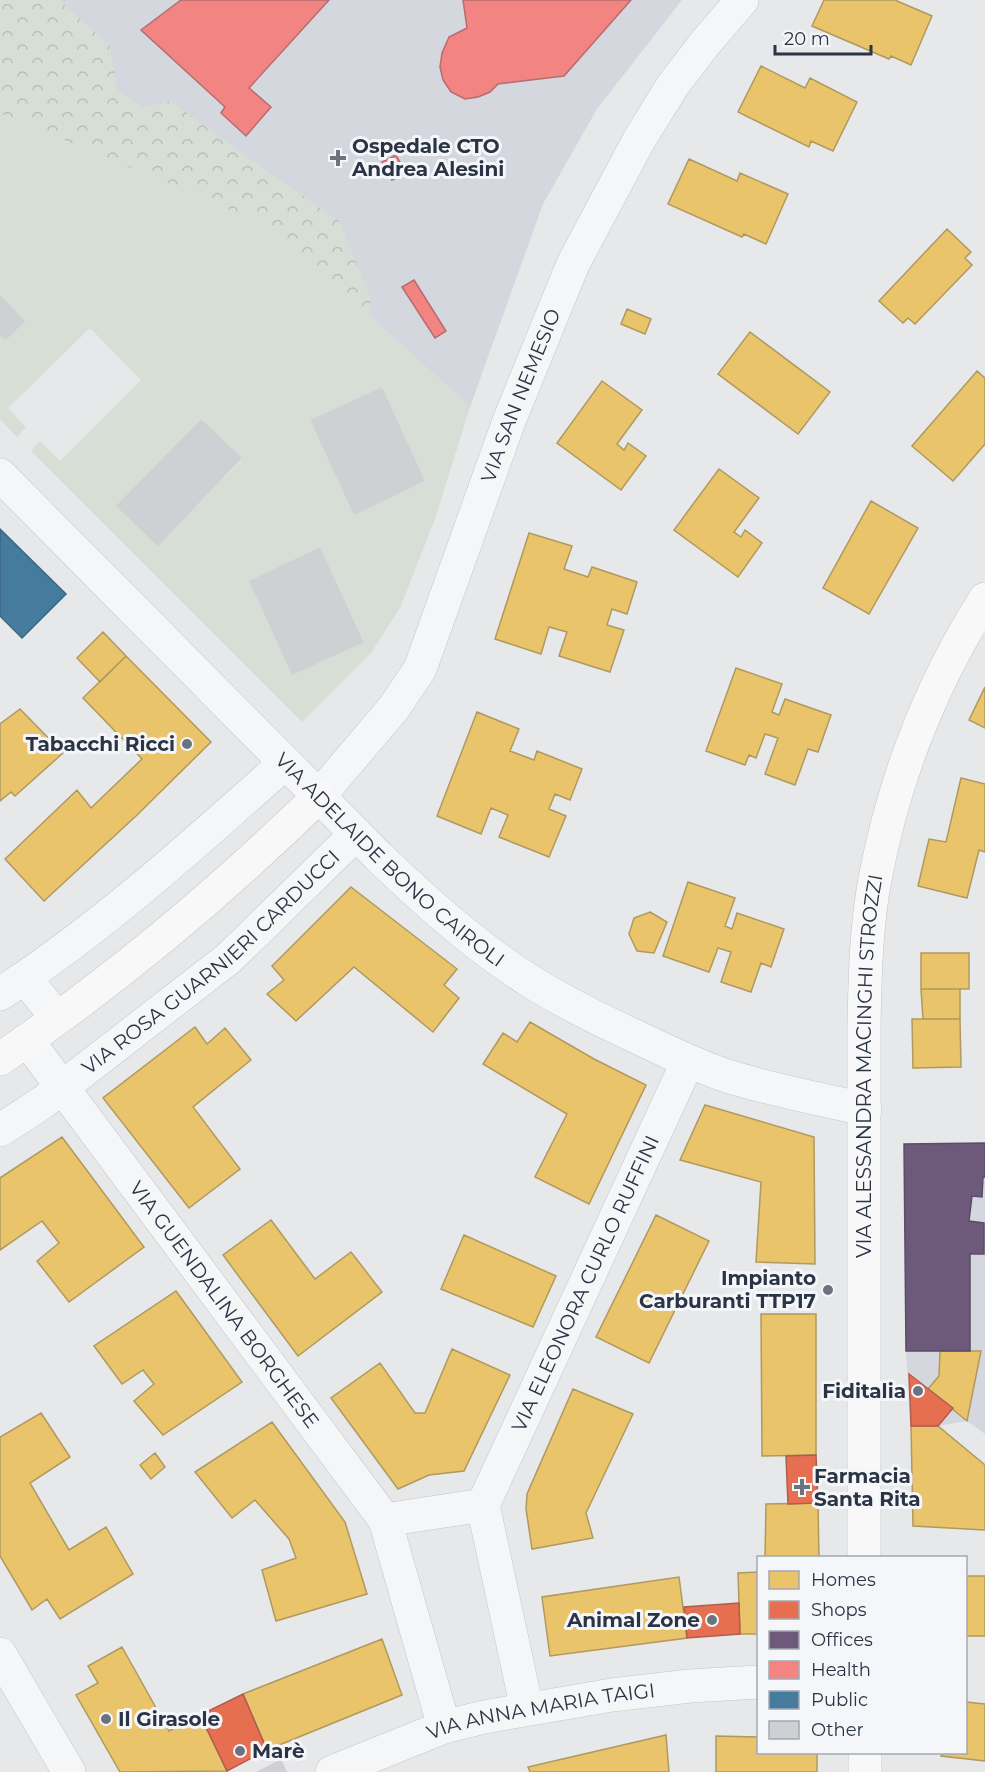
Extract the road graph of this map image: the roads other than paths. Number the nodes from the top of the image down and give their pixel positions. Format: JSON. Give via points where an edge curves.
{"nodes":[{"id":1,"x":742,"y":0,"type":"edge"},
{"id":2,"x":0,"y":475,"type":"edge"},
{"id":3,"x":985,"y":599,"type":"edge"},
{"id":4,"x":285,"y":763,"type":"junction"},
{"id":5,"x":319,"y":796,"type":"junction"},
{"id":6,"x":356,"y":834,"type":"junction"},
{"id":7,"x":13,"y":986,"type":"edge"},
{"id":8,"x":57,"y":1018,"type":"junction"},
{"id":9,"x":27,"y":1040,"type":"junction"},
{"id":10,"x":0,"y":1059,"type":"edge"},
{"id":11,"x":688,"y":1061,"type":"junction"},
{"id":12,"x":63,"y":1087,"type":"junction"},
{"id":13,"x":865,"y":1109,"type":"junction"},
{"id":14,"x":0,"y":1130,"type":"edge"},
{"id":15,"x":483,"y":1505,"type":"junction"},
{"id":16,"x":385,"y":1520,"type":"junction"},
{"id":17,"x":864,"y":1556,"type":"edge"},
{"id":18,"x":0,"y":1654,"type":"edge"},
{"id":19,"x":757,"y":1683,"type":"edge"},
{"id":20,"x":527,"y":1709,"type":"junction"},
{"id":21,"x":444,"y":1727,"type":"junction"},
{"id":22,"x":865,"y":1754,"type":"edge"},
{"id":23,"x":69,"y":1772,"type":"edge"},
{"id":24,"x":332,"y":1772,"type":"edge"},
{"id":25,"x":865,"y":1772,"type":"edge"}],
"edges":[{"from":1,"to":5,"type":"street","name":"VIA SAN NEMESIO","via":[[674,85],[639,140],[573,264],[509,421],[420,669],[393,709]]},
{"from":2,"to":4,"type":"street","name":"VIA ADELAIDE BONO CAIROLI"},
{"from":3,"to":13,"type":"street","name":"VIA ALESSANDRA MACINGHI STROZZI","via":[[950,659],[914,738],[875,878],[865,980]]},
{"from":4,"to":5,"type":"street","name":"VIA ADELAIDE BONO CAIROLI"},
{"from":4,"to":7,"type":"street","via":[[115,910]]},
{"from":5,"to":6,"type":"street","name":"VIA ADELAIDE BONO CAIROLI"},
{"from":5,"to":8,"type":"street","via":[[171,931]]},
{"from":6,"to":11,"type":"street","name":"VIA ADELAIDE BONO CAIROLI","via":[[434,909],[530,981]]},
{"from":6,"to":12,"type":"street","name":"VIA ROSA GUARNIERI CARDUCCI","via":[[229,958]]},
{"from":7,"to":8,"type":"street"},
{"from":8,"to":9,"type":"street"},
{"from":9,"to":10,"type":"street"},
{"from":9,"to":12,"type":"street","name":"VIA ROSA GUARNIERI CARDUCCI"},
{"from":11,"to":13,"type":"street","name":"VIA ADELAIDE BONO CAIROLI","via":[[770,1088]]},
{"from":11,"to":15,"type":"street","name":"VIA ELEONORA CURLO RUFFINI"},
{"from":12,"to":14,"type":"street","name":"VIA ROSA GUARNIERI CARDUCCI"},
{"from":12,"to":16,"type":"street","name":"VIA GUENDALINA BORGHESE"},
{"from":13,"to":17,"type":"street","name":"VIA ALESSANDRA MACINGHI STROZZI"},
{"from":15,"to":16,"type":"street"},
{"from":15,"to":20,"type":"street"},
{"from":16,"to":21,"type":"street"},
{"from":18,"to":23,"type":"street"},
{"from":19,"to":20,"type":"street","name":"VIA ANNA MARIA TAIGI","via":[[634,1692]]},
{"from":20,"to":21,"type":"street","name":"VIA ANNA MARIA TAIGI"},
{"from":21,"to":24,"type":"street","name":"VIA ANNA MARIA TAIGI"},
{"from":22,"to":25,"type":"street"}]}
